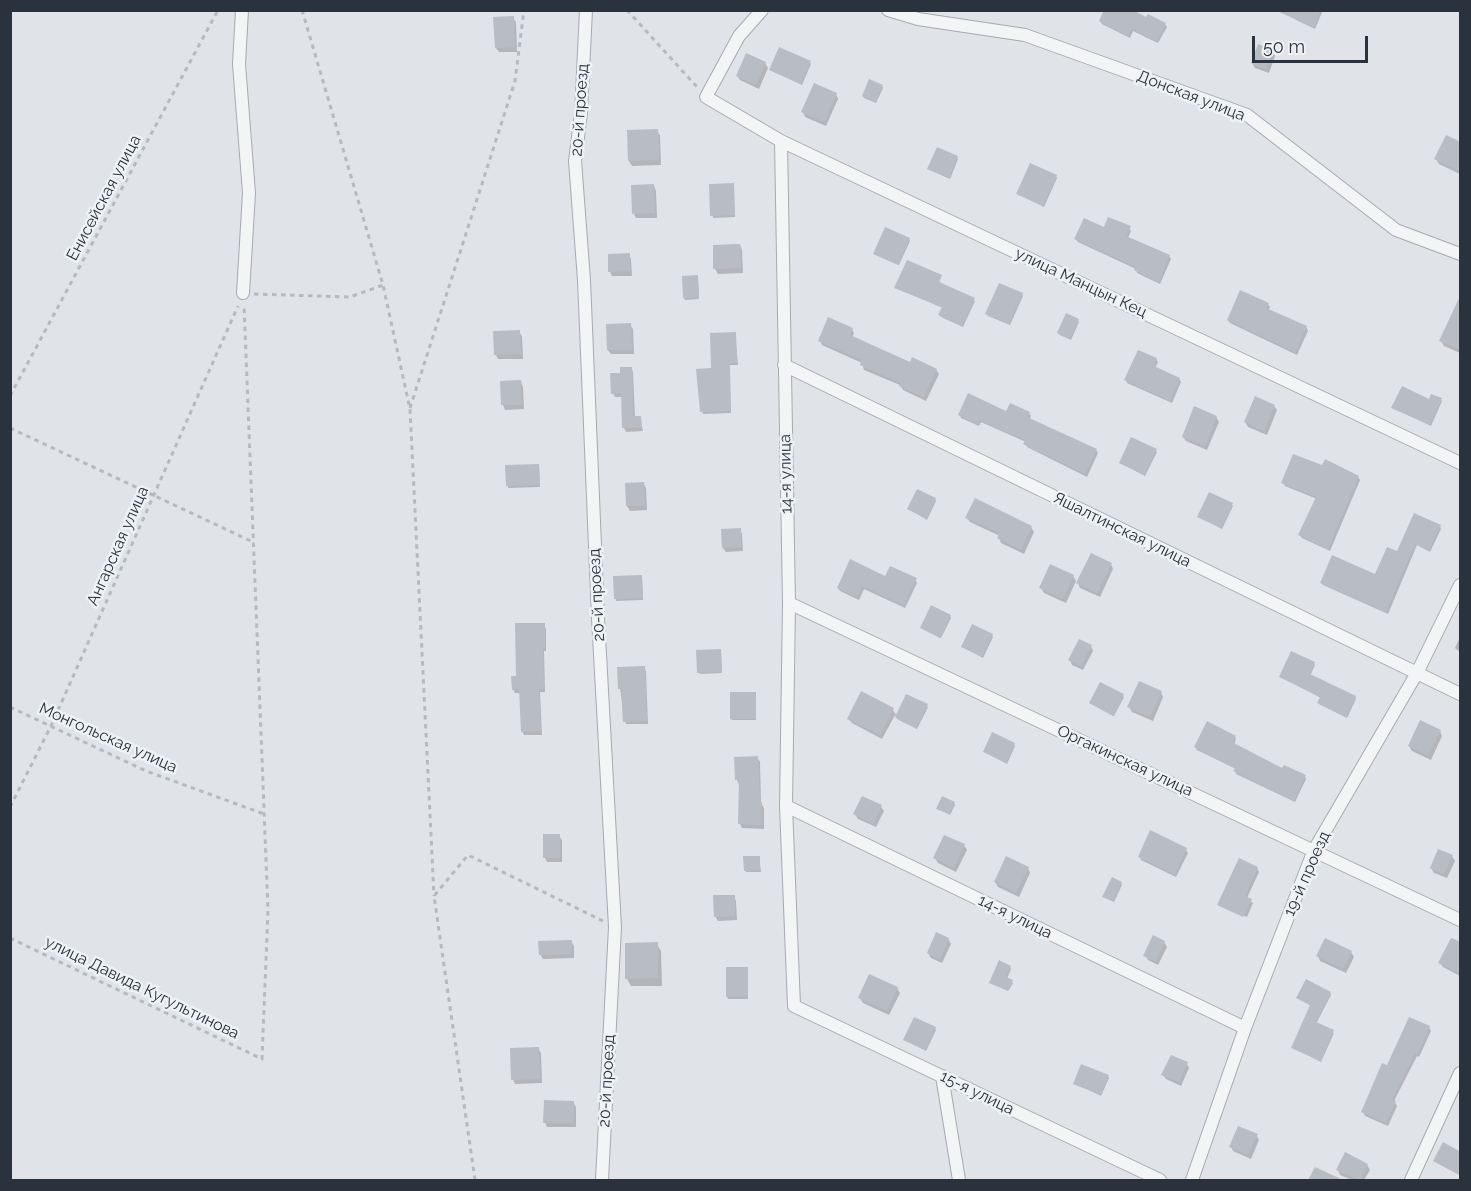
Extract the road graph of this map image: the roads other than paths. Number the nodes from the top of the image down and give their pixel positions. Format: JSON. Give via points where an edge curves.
{"nodes":[{"id":1,"x":242,"y":10,"type":"edge"},
{"id":2,"x":586,"y":10,"type":"edge"},
{"id":3,"x":762,"y":10,"type":"edge"},
{"id":4,"x":888,"y":10,"type":"edge"},
{"id":5,"x":781,"y":141,"type":"junction"},
{"id":6,"x":1461,"y":254,"type":"edge"},
{"id":7,"x":243,"y":293,"type":"road end"},
{"id":8,"x":784,"y":365,"type":"junction"},
{"id":9,"x":1461,"y":463,"type":"edge"},
{"id":10,"x":1461,"y":585,"type":"edge"},
{"id":11,"x":789,"y":603,"type":"junction"},
{"id":12,"x":1417,"y":673,"type":"junction"},
{"id":13,"x":1461,"y":694,"type":"edge"},
{"id":14,"x":786,"y":807,"type":"junction"},
{"id":15,"x":1314,"y":850,"type":"junction"},
{"id":16,"x":1461,"y":920,"type":"edge"},
{"id":17,"x":794,"y":1006,"type":"joint"},
{"id":18,"x":1245,"y":1028,"type":"junction"},
{"id":19,"x":1461,"y":1073,"type":"edge"},
{"id":20,"x":942,"y":1076,"type":"junction"},
{"id":21,"x":602,"y":1180,"type":"edge"},
{"id":22,"x":959,"y":1180,"type":"edge"},
{"id":23,"x":1160,"y":1180,"type":"edge"},
{"id":24,"x":1191,"y":1180,"type":"edge"},
{"id":25,"x":1411,"y":1180,"type":"edge"}],
"edges":[{"from":1,"to":7,"type":"street","via":[[239,64],[249,194]]},
{"from":2,"to":21,"type":"street","name":"20-й проезд","via":[[575,161],[615,927]]},
{"from":3,"to":5,"type":"street","name":"улица Манцын Кец","via":[[739,36],[706,97]]},
{"from":4,"to":6,"type":"street","name":"Донская улица","via":[[918,20],[1025,35],[1247,115],[1396,230]]},
{"from":5,"to":8,"type":"street","name":"14-я улица"},
{"from":5,"to":9,"type":"street","name":"улица Манцын Кец"},
{"from":8,"to":11,"type":"street","name":"14-я улица"},
{"from":8,"to":12,"type":"street","name":"Яшалтинская улица"},
{"from":10,"to":12,"type":"street","name":"19-й проезд"},
{"from":11,"to":14,"type":"street","name":"14-я улица"},
{"from":11,"to":15,"type":"street","name":"Оргакинская улица"},
{"from":12,"to":13,"type":"street","name":"Яшалтинская улица"},
{"from":12,"to":15,"type":"street","name":"19-й проезд"},
{"from":14,"to":17,"type":"street","name":"14-я улица"},
{"from":14,"to":18,"type":"street","name":"14-я улица"},
{"from":15,"to":16,"type":"street","name":"Оргакинская улица"},
{"from":15,"to":18,"type":"street","name":"19-й проезд"},
{"from":17,"to":20,"type":"street","name":"15-я улица"},
{"from":18,"to":24,"type":"street","name":"19-й проезд"},
{"from":19,"to":25,"type":"street"},
{"from":20,"to":22,"type":"street"},
{"from":20,"to":23,"type":"street","name":"15-я улица"}]}
